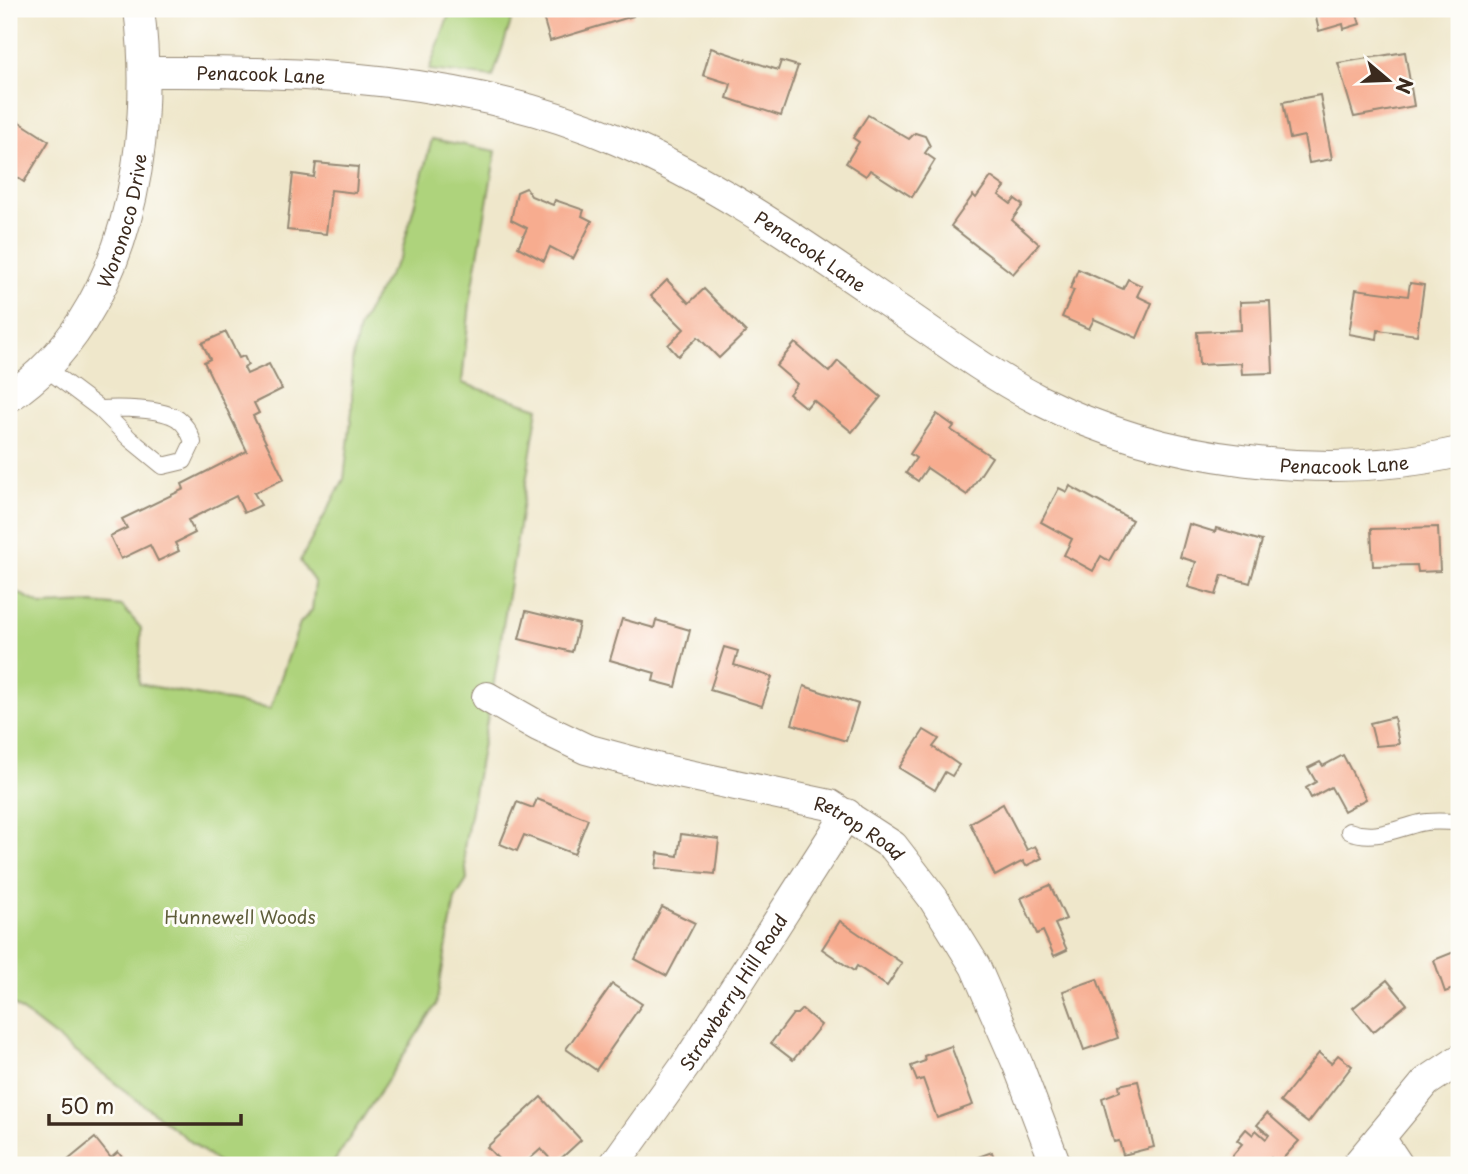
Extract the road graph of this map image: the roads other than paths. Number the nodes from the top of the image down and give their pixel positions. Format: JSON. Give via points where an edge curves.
{"nodes":[{"id":1,"x":139,"y":9,"type":"edge"},
{"id":2,"x":145,"y":72,"type":"junction"},
{"id":3,"x":44,"y":366,"type":"junction"},
{"id":4,"x":9,"y":397,"type":"edge"},
{"id":5,"x":100,"y":409,"type":"junction"},
{"id":6,"x":1459,"y":452,"type":"edge"},
{"id":7,"x":487,"y":697,"type":"dead end"},
{"id":8,"x":846,"y":814,"type":"junction"},
{"id":9,"x":1459,"y":822,"type":"edge"},
{"id":10,"x":1349,"y":831,"type":"dead end"},
{"id":11,"x":1459,"y":1060,"type":"edge"},
{"id":12,"x":1380,"y":1138,"type":"junction"},
{"id":13,"x":614,"y":1165,"type":"edge"},
{"id":14,"x":1056,"y":1165,"type":"edge"},
{"id":15,"x":1357,"y":1165,"type":"edge"},
{"id":16,"x":1398,"y":1165,"type":"edge"}],
"edges":[{"from":1,"to":2,"type":"street","name":"Woronoco Drive"},
{"from":2,"to":3,"type":"street","name":"Woronoco Drive","via":[[139,148],[115,253],[85,317]]},
{"from":2,"to":6,"type":"street","name":"Penacook Lane","via":[[276,72],[371,80],[507,102],[580,125],[662,161],[742,206],[1039,400],[1145,439],[1216,456],[1325,466],[1395,463]]},
{"from":3,"to":4,"type":"street","name":"Woronoco Drive"},
{"from":3,"to":5,"type":"lane"},
{"from":5,"to":5,"type":"lane","via":[[163,466],[184,461],[193,442],[177,418]]},
{"from":7,"to":8,"type":"street","name":"Retrop Road","via":[[586,749],[830,804]]},
{"from":8,"to":13,"type":"street","name":"Strawberry Hill Road","via":[[685,1066]]},
{"from":8,"to":14,"type":"street","name":"Retrop Road","via":[[893,846],[933,898],[975,966]]},
{"from":9,"to":10,"type":"lane","via":[[1423,822],[1363,836]]},
{"from":11,"to":12,"type":"street","via":[[1426,1082]]},
{"from":12,"to":15,"type":"street"},
{"from":12,"to":16,"type":"street"}]}
